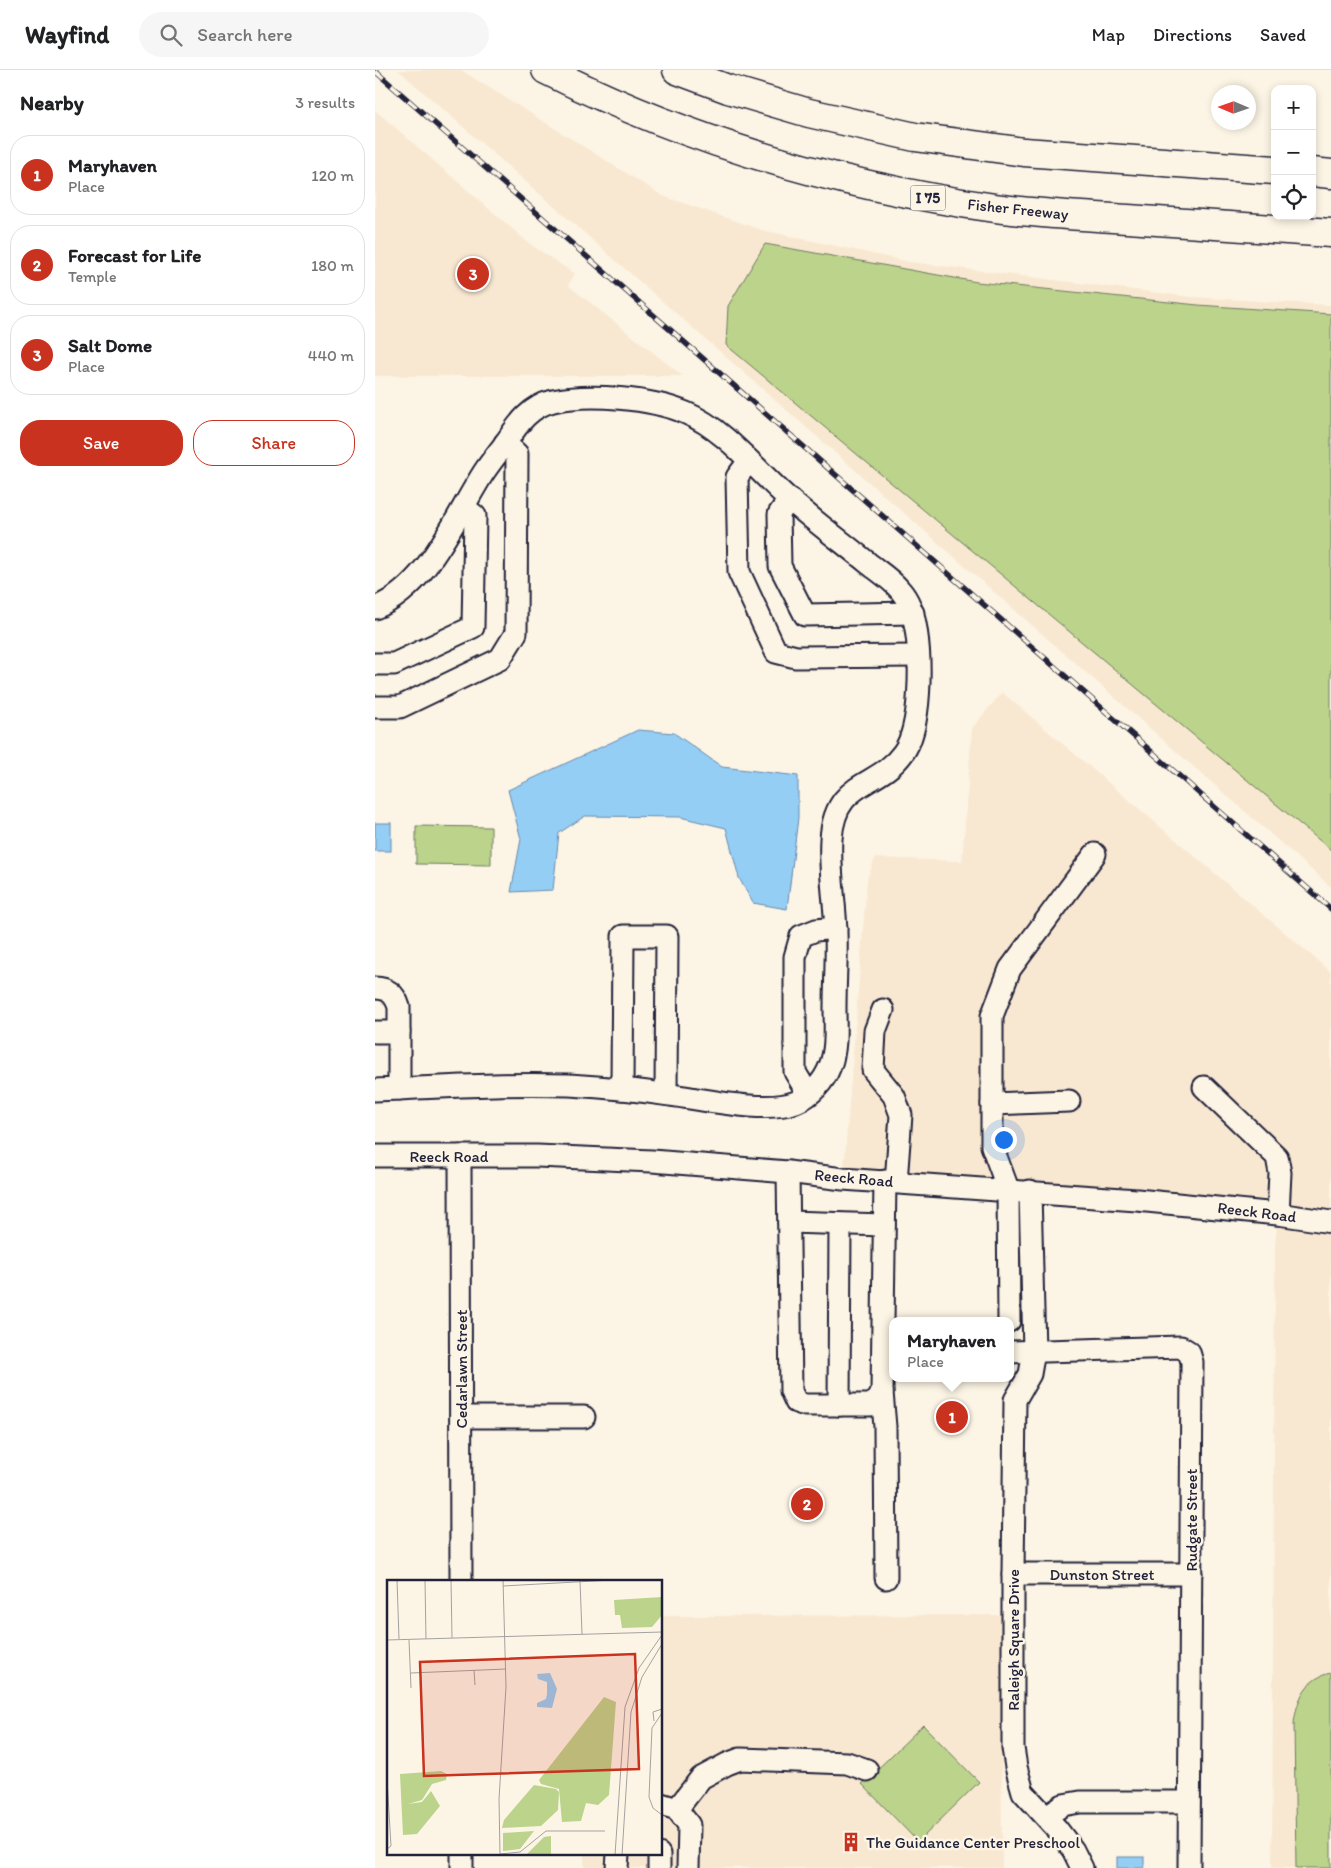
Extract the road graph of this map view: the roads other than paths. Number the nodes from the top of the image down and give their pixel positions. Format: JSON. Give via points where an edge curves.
{"nodes":[{"id":1,"x":546,"y":70,"type":"edge"},
{"id":2,"x":677,"y":70,"type":"edge"},
{"id":3,"x":1271,"y":170,"type":"edge"},
{"id":4,"x":1316,"y":172,"type":"edge"},
{"id":5,"x":1331,"y":174,"type":"edge"},
{"id":6,"x":1331,"y":233,"type":"edge"},
{"id":7,"x":505,"y":443,"type":"junction"},
{"id":8,"x":749,"y":461,"type":"junction"},
{"id":9,"x":789,"y":499,"type":"junction"},
{"id":10,"x":464,"y":507,"type":"junction"},
{"id":11,"x":375,"y":608,"type":"edge"},
{"id":12,"x":913,"y":613,"type":"junction"},
{"id":13,"x":919,"y":656,"type":"junction"},
{"id":14,"x":375,"y":664,"type":"edge"},
{"id":15,"x":375,"y":707,"type":"edge"},
{"id":16,"x":1095,"y":854,"type":"dead end"},
{"id":17,"x":835,"y":928,"type":"junction"},
{"id":18,"x":375,"y":988,"type":"edge"},
{"id":19,"x":883,"y":1010,"type":"dead end"},
{"id":20,"x":375,"y":1032,"type":"edge"},
{"id":21,"x":399,"y":1032,"type":"junction"},
{"id":22,"x":1204,"y":1087,"type":"dead end"},
{"id":23,"x":399,"y":1089,"type":"junction"},
{"id":24,"x":622,"y":1089,"type":"junction"},
{"id":25,"x":375,"y":1090,"type":"edge"},
{"id":26,"x":666,"y":1094,"type":"junction"},
{"id":27,"x":808,"y":1094,"type":"junction"},
{"id":28,"x":1069,"y":1101,"type":"dead end"},
{"id":29,"x":992,"y":1104,"type":"junction"},
{"id":30,"x":375,"y":1156,"type":"edge"},
{"id":31,"x":460,"y":1156,"type":"junction"},
{"id":32,"x":788,"y":1172,"type":"junction"},
{"id":33,"x":890,"y":1182,"type":"junction"},
{"id":34,"x":1008,"y":1190,"type":"junction"},
{"id":35,"x":1030,"y":1191,"type":"junction"},
{"id":36,"x":1278,"y":1214,"type":"junction"},
{"id":37,"x":789,"y":1222,"type":"junction"},
{"id":38,"x":1331,"y":1222,"type":"edge"},
{"id":39,"x":840,"y":1224,"type":"junction"},
{"id":40,"x":884,"y":1225,"type":"junction"},
{"id":41,"x":1009,"y":1317,"type":"edge"},
{"id":42,"x":1034,"y":1351,"type":"junction"},
{"id":43,"x":1014,"y":1352,"type":"edge"},
{"id":44,"x":1015,"y":1384,"type":"edge"},
{"id":45,"x":882,"y":1392,"type":"junction"},
{"id":46,"x":839,"y":1405,"type":"junction"},
{"id":47,"x":461,"y":1417,"type":"junction"},
{"id":48,"x":584,"y":1417,"type":"dead end"},
{"id":49,"x":1013,"y":1574,"type":"junction"},
{"id":50,"x":1191,"y":1574,"type":"junction"},
{"id":51,"x":886,"y":1578,"type":"dead end"},
{"id":52,"x":461,"y":1580,"type":"edge"},
{"id":53,"x":867,"y":1770,"type":"dead end"},
{"id":54,"x":1189,"y":1802,"type":"junction"},
{"id":55,"x":669,"y":1806,"type":"edge"},
{"id":56,"x":1046,"y":1816,"type":"junction"},
{"id":57,"x":688,"y":1868,"type":"edge"},
{"id":58,"x":1082,"y":1868,"type":"edge"},
{"id":59,"x":1189,"y":1868,"type":"edge"}],
"edges":[{"from":1,"to":6,"type":"highway","name":"Fisher Freeway","number":"I 75","via":[[645,116],[720,144],[810,171],[934,199],[1043,213]]},
{"from":2,"to":3,"type":"highway","via":[[809,113],[915,137],[1024,152]]},
{"from":4,"to":5,"type":"highway"},
{"from":7,"to":8,"type":"street","via":[[525,416],[543,404],[583,398],[635,400],[691,415],[717,432]]},
{"from":7,"to":10,"type":"street"},
{"from":7,"to":15,"type":"street","via":[[517,454],[516,633],[499,659],[401,707]]},
{"from":8,"to":9,"type":"street"},
{"from":8,"to":13,"type":"street","via":[[737,478],[739,572],[776,652],[796,657]]},
{"from":9,"to":12,"type":"street","via":[[901,590]]},
{"from":9,"to":12,"type":"street","via":[[779,514],[780,566],[805,615]]},
{"from":10,"to":11,"type":"street","via":[[433,559],[394,599]]},
{"from":10,"to":14,"type":"street","via":[[475,516],[473,627],[394,664]]},
{"from":12,"to":13,"type":"street"},
{"from":13,"to":17,"type":"street","via":[[916,721],[908,745],[892,764],[848,795],[835,817],[831,844]]},
{"from":16,"to":29,"type":"street","via":[[1010,969],[992,1016]]},
{"from":17,"to":27,"type":"street","via":[[835,1037],[831,1066],[817,1088]]},
{"from":17,"to":27,"type":"street","via":[[801,936],[795,957],[795,1072]]},
{"from":18,"to":21,"type":"street","via":[[385,988],[397,1000]]},
{"from":19,"to":33,"type":"street","via":[[875,1031],[873,1070],[894,1096],[901,1115]]},
{"from":20,"to":21,"type":"street"},
{"from":21,"to":23,"type":"street"},
{"from":22,"to":36,"type":"street","via":[[1277,1157],[1280,1173]]},
{"from":23,"to":24,"type":"street","via":[[510,1084]]},
{"from":23,"to":25,"type":"street"},
{"from":24,"to":26,"type":"street"},
{"from":24,"to":26,"type":"street","via":[[623,936],[667,936]]},
{"from":26,"to":27,"type":"street","via":[[768,1108],[796,1102]]},
{"from":28,"to":29,"type":"street"},
{"from":29,"to":34,"type":"street","via":[[992,1146]]},
{"from":30,"to":31,"type":"street","name":"Reeck Road"},
{"from":31,"to":32,"type":"street","name":"Reeck Road","via":[[608,1158]]},
{"from":31,"to":47,"type":"street","name":"Cedarlawn Street"},
{"from":32,"to":33,"type":"street","name":"Reeck Road"},
{"from":32,"to":37,"type":"street"},
{"from":33,"to":34,"type":"street","name":"Reeck Road"},
{"from":33,"to":40,"type":"street"},
{"from":34,"to":35,"type":"street","name":"Reeck Road"},
{"from":34,"to":41,"type":"street"},
{"from":35,"to":36,"type":"street","name":"Reeck Road"},
{"from":35,"to":42,"type":"street","name":"Raleigh Square Drive"},
{"from":36,"to":38,"type":"street","name":"Reeck Road"},
{"from":37,"to":39,"type":"street"},
{"from":37,"to":46,"type":"street","via":[[791,1391],[795,1402],[805,1405]]},
{"from":39,"to":40,"type":"street"},
{"from":39,"to":46,"type":"street"},
{"from":40,"to":45,"type":"street"},
{"from":42,"to":43,"type":"street","name":"Rudgate Street"},
{"from":42,"to":44,"type":"street","name":"Raleigh Square Drive","via":[[1030,1374]]},
{"from":42,"to":50,"type":"street","name":"Rudgate Street","via":[[1181,1347],[1189,1352],[1192,1362]]},
{"from":44,"to":49,"type":"street","name":"Raleigh Square Drive"},
{"from":45,"to":46,"type":"street","via":[[870,1405]]},
{"from":45,"to":51,"type":"street"},
{"from":47,"to":48,"type":"street"},
{"from":47,"to":52,"type":"street","name":"Cedarlawn Street"},
{"from":49,"to":50,"type":"street","name":"Dunston Street"},
{"from":49,"to":56,"type":"street","name":"Raleigh Square Drive","via":[[1013,1748],[1023,1792]]},
{"from":50,"to":54,"type":"street","name":"Rudgate Street"},
{"from":53,"to":55,"type":"street","via":[[847,1763],[740,1759],[701,1778]]},
{"from":54,"to":56,"type":"street","via":[[1080,1802],[1063,1806]]},
{"from":54,"to":59,"type":"street","name":"Rudgate Street"},
{"from":55,"to":57,"type":"street","via":[[689,1825]]},
{"from":56,"to":58,"type":"street","name":"Raleigh Square Drive","via":[[1073,1850]]}]}
